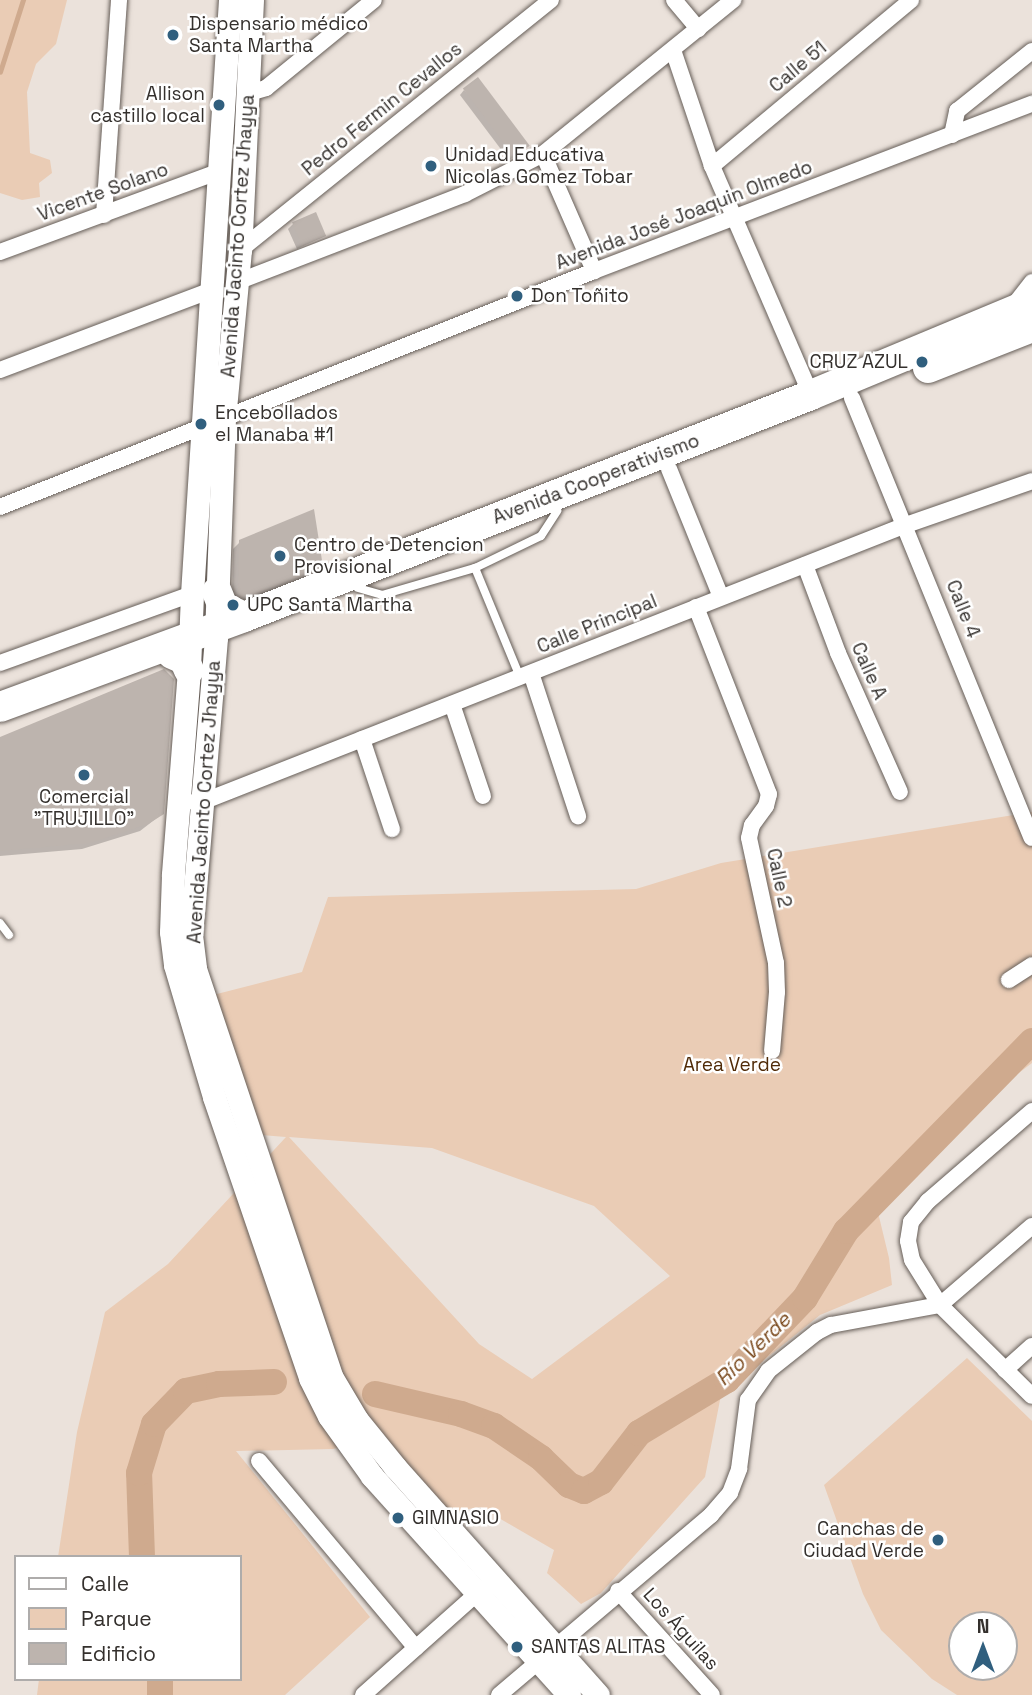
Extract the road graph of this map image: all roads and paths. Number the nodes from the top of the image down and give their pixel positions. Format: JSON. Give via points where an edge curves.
{"nodes":[{"id":1,"x":119,"y":0,"type":"edge"},
{"id":2,"x":230,"y":0,"type":"edge"},
{"id":3,"x":253,"y":0,"type":"edge"},
{"id":4,"x":374,"y":0,"type":"edge"},
{"id":5,"x":551,"y":0,"type":"edge"},
{"id":6,"x":674,"y":0,"type":"edge"},
{"id":7,"x":733,"y":0,"type":"edge"},
{"id":8,"x":911,"y":0,"type":"edge"},
{"id":9,"x":698,"y":29,"type":"junction"},
{"id":10,"x":673,"y":50,"type":"junction"},
{"id":11,"x":1032,"y":51,"type":"edge"},
{"id":12,"x":249,"y":93,"type":"junction"},
{"id":13,"x":1032,"y":104,"type":"edge"},
{"id":14,"x":951,"y":135,"type":"junction"},
{"id":15,"x":543,"y":154,"type":"junction"},
{"id":16,"x":712,"y":166,"type":"junction"},
{"id":17,"x":219,"y":171,"type":"junction"},
{"id":18,"x":104,"y":215,"type":"junction"},
{"id":19,"x":735,"y":219,"type":"junction"},
{"id":20,"x":240,"y":250,"type":"junction"},
{"id":21,"x":0,"y":252,"type":"edge"},
{"id":22,"x":594,"y":271,"type":"junction"},
{"id":23,"x":237,"y":282,"type":"junction"},
{"id":24,"x":1032,"y":282,"type":"edge"},
{"id":25,"x":212,"y":290,"type":"junction"},
{"id":26,"x":1024,"y":314,"type":"edge"},
{"id":27,"x":0,"y":370,"type":"edge"},
{"id":28,"x":811,"y":395,"type":"junction"},
{"id":29,"x":852,"y":398,"type":"junction"},
{"id":30,"x":215,"y":422,"type":"junction"},
{"id":31,"x":669,"y":469,"type":"junction"},
{"id":32,"x":1032,"y":482,"type":"edge"},
{"id":33,"x":0,"y":508,"type":"edge"},
{"id":34,"x":557,"y":511,"type":"junction"},
{"id":35,"x":906,"y":525,"type":"junction"},
{"id":36,"x":805,"y":565,"type":"junction"},
{"id":37,"x":475,"y":568,"type":"junction"},
{"id":38,"x":358,"y":588,"type":"junction"},
{"id":39,"x":204,"y":593,"type":"junction"},
{"id":40,"x":721,"y":597,"type":"junction"},
{"id":41,"x":696,"y":607,"type":"junction"},
{"id":42,"x":203,"y":641,"type":"junction"},
{"id":43,"x":0,"y":663,"type":"edge"},
{"id":44,"x":526,"y":675,"type":"junction"},
{"id":45,"x":452,"y":704,"type":"junction"},
{"id":46,"x":0,"y":708,"type":"edge"},
{"id":47,"x":0,"y":726,"type":"edge"},
{"id":48,"x":362,"y":739,"type":"junction"},
{"id":49,"x":900,"y":792,"type":"dead end"},
{"id":50,"x":483,"y":796,"type":"dead end"},
{"id":51,"x":178,"y":802,"type":"junction"},
{"id":52,"x":202,"y":802,"type":"junction"},
{"id":53,"x":578,"y":816,"type":"dead end"},
{"id":54,"x":392,"y":830,"type":"dead end"},
{"id":55,"x":1032,"y":838,"type":"edge"},
{"id":56,"x":0,"y":923,"type":"edge"},
{"id":57,"x":9,"y":935,"type":"dead end"},
{"id":58,"x":1032,"y":965,"type":"edge"},
{"id":59,"x":1009,"y":980,"type":"dead end"},
{"id":60,"x":772,"y":1051,"type":"dead end"},
{"id":61,"x":1032,"y":1111,"type":"edge"},
{"id":62,"x":1032,"y":1226,"type":"edge"},
{"id":63,"x":940,"y":1305,"type":"junction"},
{"id":64,"x":1032,"y":1346,"type":"edge"},
{"id":65,"x":1005,"y":1370,"type":"junction"},
{"id":66,"x":1032,"y":1396,"type":"edge"},
{"id":67,"x":259,"y":1461,"type":"dead end"},
{"id":68,"x":485,"y":1585,"type":"junction"},
{"id":69,"x":618,"y":1591,"type":"junction"},
{"id":70,"x":416,"y":1648,"type":"junction"},
{"id":71,"x":546,"y":1654,"type":"junction"},
{"id":72,"x":363,"y":1695,"type":"edge"},
{"id":73,"x":499,"y":1695,"type":"edge"},
{"id":74,"x":569,"y":1695,"type":"edge"},
{"id":75,"x":598,"y":1695,"type":"edge"},
{"id":76,"x":712,"y":1695,"type":"edge"}],
"edges":[{"from":1,"to":18,"type":"street"},
{"from":2,"to":17,"type":"street","name":"Avenida Jacinto Cortez Jhayya"},
{"from":3,"to":12,"type":"street","name":"Avenida Jacinto Cortez Jhayya"},
{"from":4,"to":12,"type":"street","via":[[266,88]]},
{"from":5,"to":20,"type":"street","name":"Pedro Fermin Cevallos"},
{"from":6,"to":9,"type":"street"},
{"from":7,"to":9,"type":"street"},
{"from":8,"to":16,"type":"street","name":"Calle 51"},
{"from":9,"to":10,"type":"street"},
{"from":10,"to":15,"type":"street"},
{"from":10,"to":16,"type":"street"},
{"from":11,"to":14,"type":"street","via":[[957,111]]},
{"from":12,"to":20,"type":"street","name":"Avenida Jacinto Cortez Jhayya"},
{"from":13,"to":14,"type":"street","name":"Avenida José Joaquin Olmedo"},
{"from":14,"to":19,"type":"street","name":"Avenida José Joaquin Olmedo"},
{"from":15,"to":22,"type":"street"},
{"from":15,"to":23,"type":"street","via":[[465,194]]},
{"from":16,"to":19,"type":"street"},
{"from":17,"to":18,"type":"street","name":"Vicente Solano"},
{"from":17,"to":25,"type":"street","name":"Avenida Jacinto Cortez Jhayya"},
{"from":18,"to":21,"type":"street","name":"Vicente Solano"},
{"from":19,"to":22,"type":"street","name":"Avenida José Joaquin Olmedo"},
{"from":19,"to":28,"type":"street"},
{"from":20,"to":23,"type":"street","name":"Avenida Jacinto Cortez Jhayya"},
{"from":22,"to":30,"type":"street","name":"Avenida José Joaquin Olmedo"},
{"from":23,"to":30,"type":"street","name":"Avenida Jacinto Cortez Jhayya"},
{"from":24,"to":26,"type":"street"},
{"from":25,"to":27,"type":"street"},
{"from":25,"to":30,"type":"street","name":"Avenida Jacinto Cortez Jhayya"},
{"from":26,"to":28,"type":"highway","name":"Avenida Cooperativismo"},
{"from":26,"to":29,"type":"highway","name":"Avenida Cooperativismo"},
{"from":28,"to":42,"type":"highway","name":"Avenida Cooperativismo"},
{"from":29,"to":31,"type":"highway","name":"Avenida Cooperativismo"},
{"from":29,"to":35,"type":"street","name":"Calle 4"},
{"from":30,"to":33,"type":"street","name":"Avenida José Joaquin Olmedo"},
{"from":30,"to":39,"type":"street","name":"Avenida Jacinto Cortez Jhayya"},
{"from":31,"to":34,"type":"highway","name":"Avenida Cooperativismo"},
{"from":31,"to":40,"type":"street"},
{"from":32,"to":35,"type":"street","name":"Calle Principal"},
{"from":34,"to":37,"type":"lane","via":[[541,536]]},
{"from":34,"to":38,"type":"highway","name":"Avenida Cooperativismo"},
{"from":35,"to":36,"type":"street","name":"Calle Principal"},
{"from":35,"to":55,"type":"street","name":"Calle 4"},
{"from":36,"to":40,"type":"street","name":"Calle Principal"},
{"from":36,"to":49,"type":"street","name":"Calle A","via":[[838,653]]},
{"from":37,"to":38,"type":"lane","via":[[382,595]]},
{"from":37,"to":44,"type":"lane"},
{"from":38,"to":42,"type":"highway","name":"Avenida Cooperativismo"},
{"from":39,"to":42,"type":"street","name":"Avenida Jacinto Cortez Jhayya"},
{"from":39,"to":42,"type":"highway","via":[[223,607]]},
{"from":39,"to":43,"type":"street"},
{"from":40,"to":41,"type":"street","name":"Calle Principal"},
{"from":41,"to":44,"type":"street","name":"Calle Principal"},
{"from":41,"to":60,"type":"street","name":"Calle 2","via":[[769,794],[749,838],[776,963]]},
{"from":42,"to":46,"type":"highway","name":"Avenida Cooperativismo"},
{"from":42,"to":47,"type":"highway","name":"Avenida Cooperativismo"},
{"from":42,"to":51,"type":"street","name":"Avenida Jacinto Cortez Jhayya"},
{"from":42,"to":52,"type":"street","name":"Avenida Jacinto Cortez Jhayya"},
{"from":44,"to":45,"type":"street","name":"Calle Principal"},
{"from":44,"to":53,"type":"street"},
{"from":45,"to":48,"type":"street","name":"Calle Principal"},
{"from":45,"to":50,"type":"street"},
{"from":48,"to":52,"type":"street","name":"Calle Principal"},
{"from":48,"to":54,"type":"street"},
{"from":51,"to":52,"type":"street","name":"Calle Principal"},
{"from":51,"to":68,"type":"street","name":"Avenida Jacinto Cortez Jhayya","via":[[171,932],[181,989],[310,1378],[329,1416],[372,1476]]},
{"from":52,"to":68,"type":"street","name":"Avenida Jacinto Cortez Jhayya","via":[[191,935],[195,969],[332,1378],[369,1436]]},
{"from":56,"to":57,"type":"lane"},
{"from":58,"to":59,"type":"street"},
{"from":61,"to":63,"type":"street","via":[[928,1201],[911,1222],[912,1260]]},
{"from":62,"to":63,"type":"street"},
{"from":63,"to":65,"type":"street"},
{"from":63,"to":69,"type":"street","via":[[831,1325],[768,1371],[748,1401],[739,1469],[730,1493],[711,1515]]},
{"from":64,"to":65,"type":"street"},
{"from":65,"to":66,"type":"street"},
{"from":67,"to":70,"type":"street"},
{"from":68,"to":70,"type":"street"},
{"from":68,"to":71,"type":"street","name":"Avenida Jacinto Cortez Jhayya"},
{"from":69,"to":71,"type":"street"},
{"from":69,"to":76,"type":"street","name":"Los Águilas"},
{"from":70,"to":72,"type":"street"},
{"from":71,"to":73,"type":"street"},
{"from":71,"to":74,"type":"street","name":"Avenida Jacinto Cortez Jhayya"},
{"from":71,"to":75,"type":"street","name":"Avenida Jacinto Cortez Jhayya"}]}
